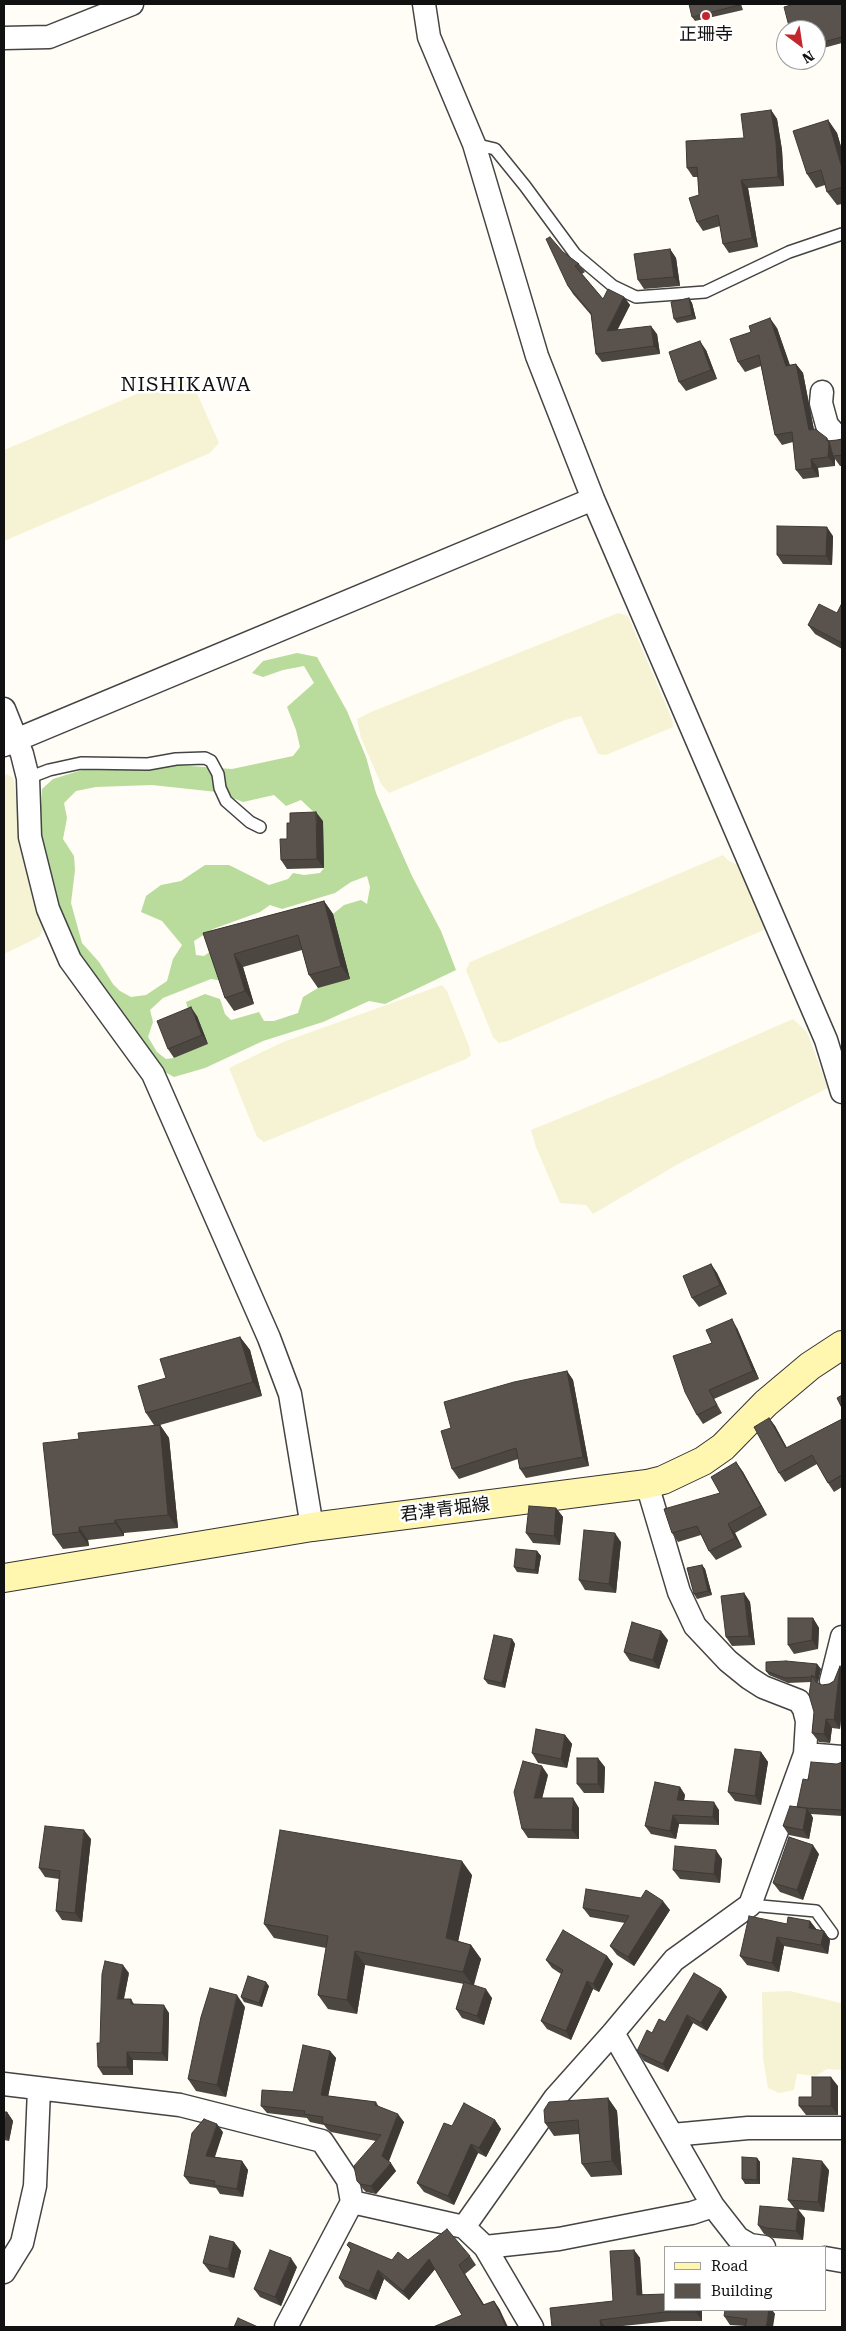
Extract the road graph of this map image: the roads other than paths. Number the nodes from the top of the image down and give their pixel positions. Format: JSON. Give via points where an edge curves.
{"nodes":[{"id":1,"x":132,"y":4,"type":"edge"},
{"id":2,"x":424,"y":4,"type":"edge"},
{"id":3,"x":4,"y":38,"type":"edge"},
{"id":4,"x":474,"y":144,"type":"junction"},
{"id":5,"x":842,"y":234,"type":"edge"},
{"id":6,"x":822,"y":392,"type":"dead end"},
{"id":7,"x":842,"y":437,"type":"edge"},
{"id":8,"x":593,"y":499,"type":"junction"},
{"id":9,"x":4,"y":709,"type":"edge"},
{"id":10,"x":10,"y":743,"type":"edge"},
{"id":11,"x":28,"y":778,"type":"junction"},
{"id":12,"x":260,"y":827,"type":"dead end"},
{"id":13,"x":842,"y":1092,"type":"edge"},
{"id":14,"x":842,"y":1345,"type":"edge"},
{"id":15,"x":648,"y":1484,"type":"junction"},
{"id":16,"x":312,"y":1527,"type":"junction"},
{"id":17,"x":4,"y":1578,"type":"edge"},
{"id":18,"x":842,"y":1636,"type":"edge"},
{"id":19,"x":831,"y":1681,"type":"edge"},
{"id":20,"x":805,"y":1754,"type":"junction"},
{"id":21,"x":842,"y":1757,"type":"edge"},
{"id":22,"x":750,"y":1905,"type":"junction"},
{"id":23,"x":832,"y":1933,"type":"dead end"},
{"id":24,"x":613,"y":2033,"type":"junction"},
{"id":25,"x":4,"y":2084,"type":"edge"},
{"id":26,"x":39,"y":2089,"type":"junction"},
{"id":27,"x":842,"y":2128,"type":"edge"},
{"id":28,"x":672,"y":2135,"type":"junction"},
{"id":29,"x":352,"y":2202,"type":"junction"},
{"id":30,"x":714,"y":2206,"type":"junction"},
{"id":31,"x":464,"y":2226,"type":"junction"},
{"id":32,"x":757,"y":2246,"type":"edge"},
{"id":33,"x":485,"y":2247,"type":"junction"},
{"id":34,"x":826,"y":2258,"type":"edge"},
{"id":35,"x":842,"y":2261,"type":"edge"},
{"id":36,"x":4,"y":2272,"type":"edge"},
{"id":37,"x":286,"y":2327,"type":"edge"},
{"id":38,"x":532,"y":2327,"type":"edge"}],
"edges":[{"from":1,"to":3,"type":"street","via":[[49,37]]},
{"from":2,"to":4,"type":"street","via":[[429,37]]},
{"from":4,"to":5,"type":"lane","via":[[495,149],[575,254],[613,286],[636,297],[705,292],[789,252]]},
{"from":4,"to":8,"type":"street","via":[[537,356]]},
{"from":6,"to":7,"type":"street","via":[[820,403],[827,425]]},
{"from":8,"to":10,"type":"street"},
{"from":8,"to":13,"type":"street","via":[[822,1031]]},
{"from":9,"to":10,"type":"street"},
{"from":10,"to":11,"type":"street"},
{"from":11,"to":12,"type":"lane","via":[[81,763],[148,764],[205,758],[211,761],[218,774],[226,801]]},
{"from":11,"to":16,"type":"street","via":[[30,837],[48,909],[70,960],[153,1074],[265,1329],[290,1394]]},
{"from":14,"to":15,"type":"main road","name":"君津青堀線","via":[[810,1366],[766,1403],[723,1447],[703,1461]]},
{"from":15,"to":16,"type":"main road","name":"君津青堀線"},
{"from":15,"to":20,"type":"street","via":[[679,1592],[695,1626],[749,1678],[799,1701],[807,1721]]},
{"from":16,"to":17,"type":"main road","name":"君津青堀線"},
{"from":18,"to":19,"type":"street"},
{"from":20,"to":21,"type":"street"},
{"from":20,"to":22,"type":"street"},
{"from":22,"to":23,"type":"lane","via":[[816,1911]]},
{"from":22,"to":24,"type":"street","via":[[674,1960]]},
{"from":24,"to":28,"type":"street"},
{"from":24,"to":31,"type":"street","via":[[554,2098]]},
{"from":25,"to":26,"type":"street"},
{"from":26,"to":29,"type":"street","via":[[180,2105],[322,2141],[348,2180]]},
{"from":26,"to":36,"type":"street","via":[[35,2186],[22,2243]]},
{"from":27,"to":28,"type":"street","via":[[748,2128]]},
{"from":28,"to":30,"type":"street"},
{"from":29,"to":31,"type":"street"},
{"from":29,"to":37,"type":"street"},
{"from":30,"to":32,"type":"street","via":[[738,2238]]},
{"from":30,"to":33,"type":"street","via":[[559,2239]]},
{"from":31,"to":33,"type":"street"},
{"from":33,"to":38,"type":"street"},
{"from":34,"to":35,"type":"street"}]}
